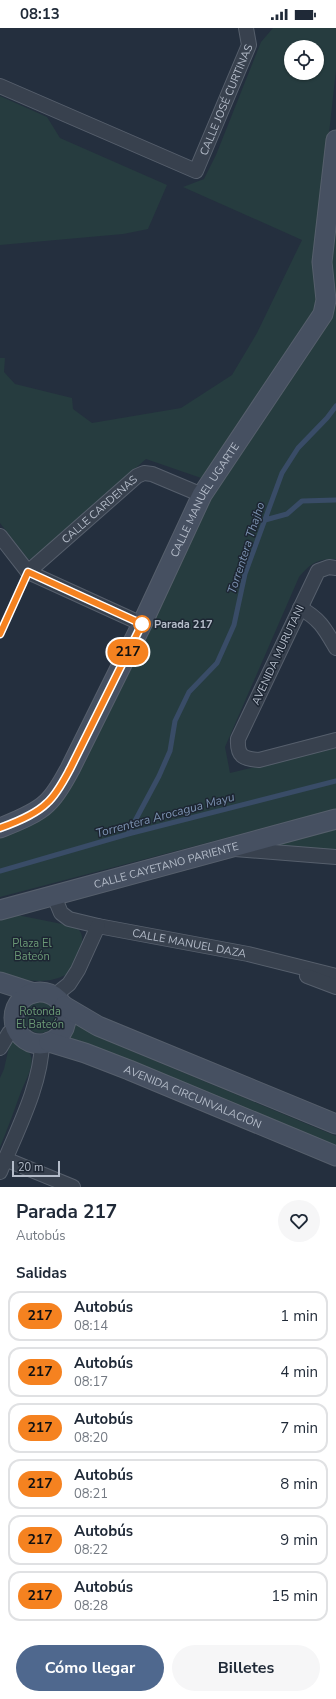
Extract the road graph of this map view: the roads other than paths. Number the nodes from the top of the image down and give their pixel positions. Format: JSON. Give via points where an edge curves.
{"nodes":[{"id":1,"x":246,"y":28,"type":"edge"},
{"id":2,"x":0,"y":86,"type":"edge"},
{"id":3,"x":336,"y":140,"type":"edge"},
{"id":4,"x":202,"y":495,"type":"junction"},
{"id":5,"x":0,"y":536,"type":"edge"},
{"id":6,"x":336,"y":568,"type":"edge"},
{"id":7,"x":28,"y":572,"type":"junction"},
{"id":8,"x":300,"y":608,"type":"junction"},
{"id":9,"x":142,"y":624,"type":"junction"},
{"id":10,"x":336,"y":648,"type":"edge"},
{"id":11,"x":336,"y":740,"type":"edge"},
{"id":12,"x":336,"y":819,"type":"edge"},
{"id":13,"x":0,"y":828,"type":"edge"},
{"id":14,"x":227,"y":849,"type":"junction"},
{"id":15,"x":336,"y":857,"type":"edge"},
{"id":16,"x":54,"y":896,"type":"junction"},
{"id":17,"x":0,"y":910,"type":"edge"},
{"id":18,"x":98,"y":926,"type":"junction"},
{"id":19,"x":248,"y":954,"type":"junction"},
{"id":20,"x":336,"y":976,"type":"edge"},
{"id":21,"x":0,"y":982,"type":"edge"},
{"id":22,"x":336,"y":987,"type":"edge"},
{"id":23,"x":34,"y":993,"type":"junction"},
{"id":24,"x":59,"y":1001,"type":"junction"},
{"id":25,"x":11,"y":1022,"type":"edge"},
{"id":26,"x":46,"y":1042,"type":"junction"},
{"id":27,"x":0,"y":1048,"type":"edge"},
{"id":28,"x":336,"y":1124,"type":"edge"},
{"id":29,"x":336,"y":1156,"type":"edge"},
{"id":30,"x":3,"y":1165,"type":"edge"},
{"id":31,"x":73,"y":1187,"type":"edge"}],
"edges":[{"from":1,"to":2,"type":"street","name":"CALLE JOSÉ CURTINAS","via":[[249,45],[196,171]]},
{"from":3,"to":4,"type":"street","name":"CALLE MANUEL UGARTE","via":[[322,262],[326,300],[323,314]]},
{"from":4,"to":7,"type":"street","name":"CALLE CARDENAS","via":[[152,474],[144,473],[137,476]]},
{"from":4,"to":9,"type":"street","name":"CALLE MANUEL UGARTE"},
{"from":5,"to":7,"type":"street"},
{"from":6,"to":8,"type":"street","name":"AVENIDA MURUTANI","via":[[329,567],[318,571]]},
{"from":7,"to":9,"type":"street"},
{"from":8,"to":10,"type":"street","via":[[323,624]]},
{"from":8,"to":11,"type":"street","name":"AVENIDA MURUTANI","via":[[238,739],[238,748],[242,756],[250,760],[259,760]]},
{"from":9,"to":13,"type":"street","name":"CALLE MANUEL UGARTE","via":[[70,769],[47,804]]},
{"from":12,"to":14,"type":"street"},
{"from":14,"to":15,"type":"street","name":"CALLE CAYETANO PARIENTE"},
{"from":14,"to":16,"type":"street","name":"CALLE CAYETANO PARIENTE"},
{"from":16,"to":17,"type":"street","name":"CALLE CAYETANO PARIENTE"},
{"from":16,"to":18,"type":"street","name":"CALLE MANUEL DAZA","via":[[61,913],[69,919]]},
{"from":18,"to":19,"type":"street","name":"CALLE MANUEL DAZA"},
{"from":18,"to":24,"type":"street"},
{"from":19,"to":20,"type":"street","name":"CALLE MANUEL DAZA"},
{"from":19,"to":22,"type":"street"},
{"from":21,"to":23,"type":"street"},
{"from":23,"to":24,"type":"street","via":[[44,992]]},
{"from":23,"to":25,"type":"street","via":[[20,1002]]},
{"from":24,"to":26,"type":"street","via":[[66,1020],[63,1030],[57,1037]]},
{"from":24,"to":28,"type":"street","via":[[111,1032]]},
{"from":25,"to":26,"type":"street","via":[[27,1039]]},
{"from":25,"to":27,"type":"street","via":[[9,1033]]},
{"from":26,"to":29,"type":"street","name":"AVENIDA CIRCUNVALACIÓN","via":[[85,1053],[129,1070]]},
{"from":26,"to":30,"type":"street","via":[[39,1070]]},
{"from":30,"to":31,"type":"street"}]}
